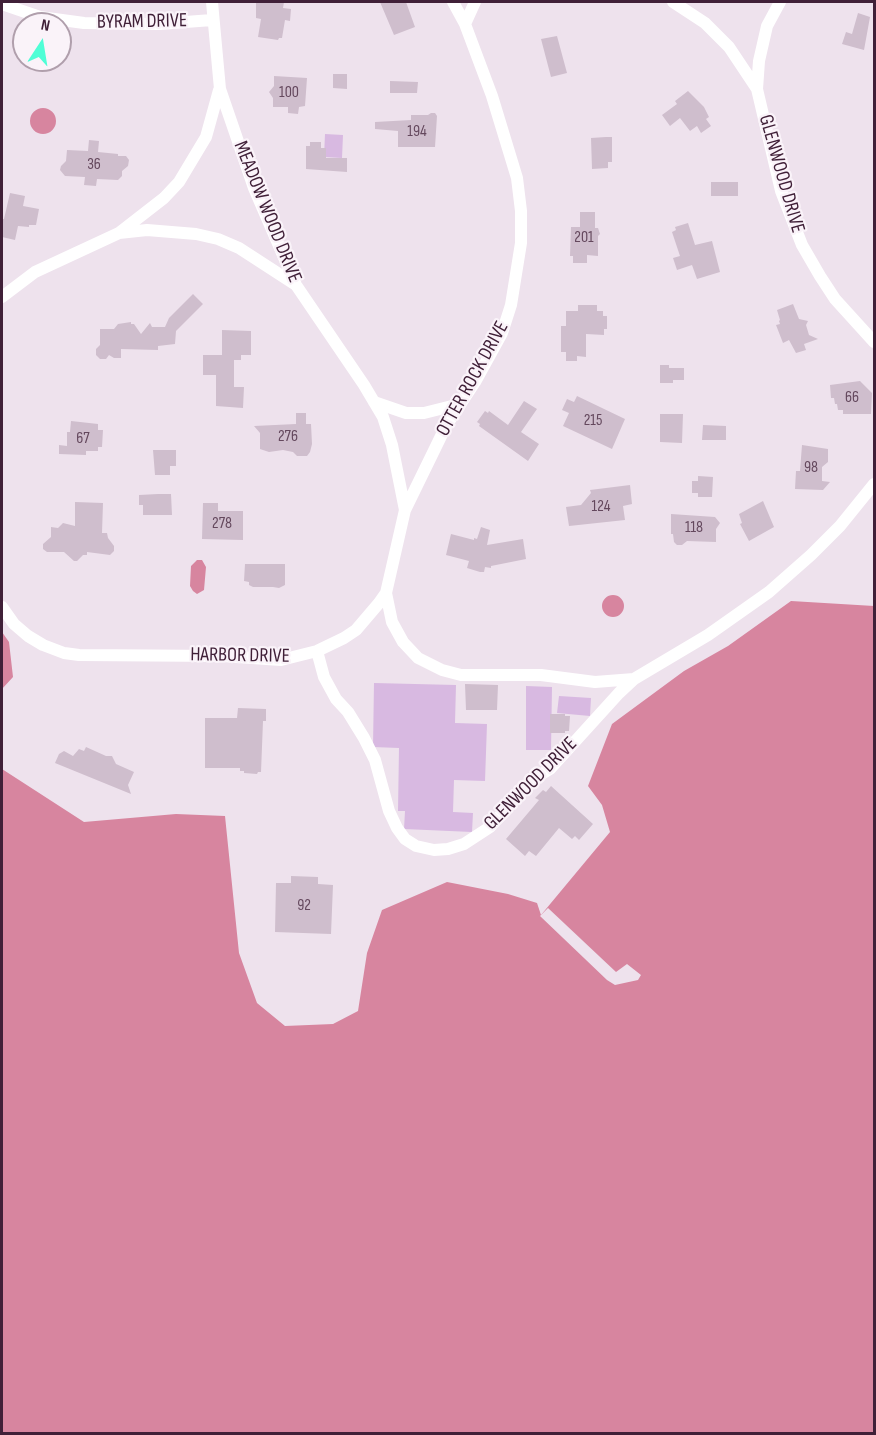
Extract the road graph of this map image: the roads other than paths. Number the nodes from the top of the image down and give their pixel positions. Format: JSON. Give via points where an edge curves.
{"nodes":[{"id":1,"x":212,"y":2,"type":"edge"},
{"id":2,"x":453,"y":2,"type":"edge"},
{"id":3,"x":475,"y":2,"type":"edge"},
{"id":4,"x":673,"y":2,"type":"edge"},
{"id":5,"x":780,"y":2,"type":"edge"},
{"id":6,"x":2,"y":4,"type":"edge"},
{"id":7,"x":212,"y":20,"type":"junction"},
{"id":8,"x":465,"y":24,"type":"junction"},
{"id":9,"x":220,"y":89,"type":"junction"},
{"id":10,"x":757,"y":89,"type":"junction"},
{"id":11,"x":119,"y":233,"type":"junction"},
{"id":12,"x":296,"y":285,"type":"junction"},
{"id":13,"x":2,"y":297,"type":"edge"},
{"id":14,"x":874,"y":342,"type":"edge"},
{"id":15,"x":374,"y":402,"type":"junction"},
{"id":16,"x":460,"y":404,"type":"junction"},
{"id":17,"x":874,"y":484,"type":"edge"},
{"id":18,"x":405,"y":510,"type":"junction"},
{"id":19,"x":386,"y":593,"type":"junction"},
{"id":20,"x":2,"y":607,"type":"edge"},
{"id":21,"x":318,"y":651,"type":"junction"},
{"id":22,"x":634,"y":679,"type":"junction"}],
"edges":[{"from":1,"to":7,"type":"street","name":"MEADOW WOOD DRIVE"},
{"from":2,"to":8,"type":"street","name":"OTTER ROCK DRIVE"},
{"from":3,"to":8,"type":"street"},
{"from":4,"to":10,"type":"street","name":"GLENWOOD DRIVE","via":[[705,23],[729,47]]},
{"from":5,"to":10,"type":"street","name":"GLENWOOD DRIVE","via":[[764,37]]},
{"from":6,"to":7,"type":"street","name":"BYRAM DRIVE","via":[[40,17],[84,23]]},
{"from":7,"to":9,"type":"street","name":"MEADOW WOOD DRIVE"},
{"from":8,"to":16,"type":"street","name":"OTTER ROCK DRIVE","via":[[517,178],[521,243],[511,305],[502,333]]},
{"from":9,"to":11,"type":"street","via":[[206,137],[185,173],[164,198]]},
{"from":9,"to":12,"type":"street","name":"MEADOW WOOD DRIVE","via":[[254,188]]},
{"from":10,"to":14,"type":"street","name":"GLENWOOD DRIVE","via":[[781,191],[801,245],[835,299]]},
{"from":11,"to":12,"type":"street","via":[[147,230],[218,239]]},
{"from":11,"to":13,"type":"street","via":[[35,272]]},
{"from":12,"to":15,"type":"street","name":"MEADOW WOOD DRIVE"},
{"from":15,"to":16,"type":"street","via":[[406,413]]},
{"from":15,"to":18,"type":"street","name":"MEADOW WOOD DRIVE","via":[[392,445]]},
{"from":16,"to":18,"type":"street","name":"OTTER ROCK DRIVE"},
{"from":17,"to":22,"type":"street","name":"GLENWOOD DRIVE","via":[[834,533],[769,592],[708,635]]},
{"from":18,"to":19,"type":"street","name":"HARBOR DRIVE"},
{"from":19,"to":21,"type":"street","name":"HARBOR DRIVE","via":[[356,630]]},
{"from":19,"to":22,"type":"street","name":"GLENWOOD DRIVE","via":[[392,622],[403,642],[418,658],[442,670],[461,675],[541,675],[595,682]]},
{"from":20,"to":21,"type":"street","name":"HARBOR DRIVE","via":[[14,624],[43,645],[79,655],[281,660]]},
{"from":21,"to":22,"type":"street","name":"GLENWOOD DRIVE","via":[[324,676],[336,699],[348,712],[375,760],[397,828],[416,846],[434,850],[464,844],[490,827]]}]}
